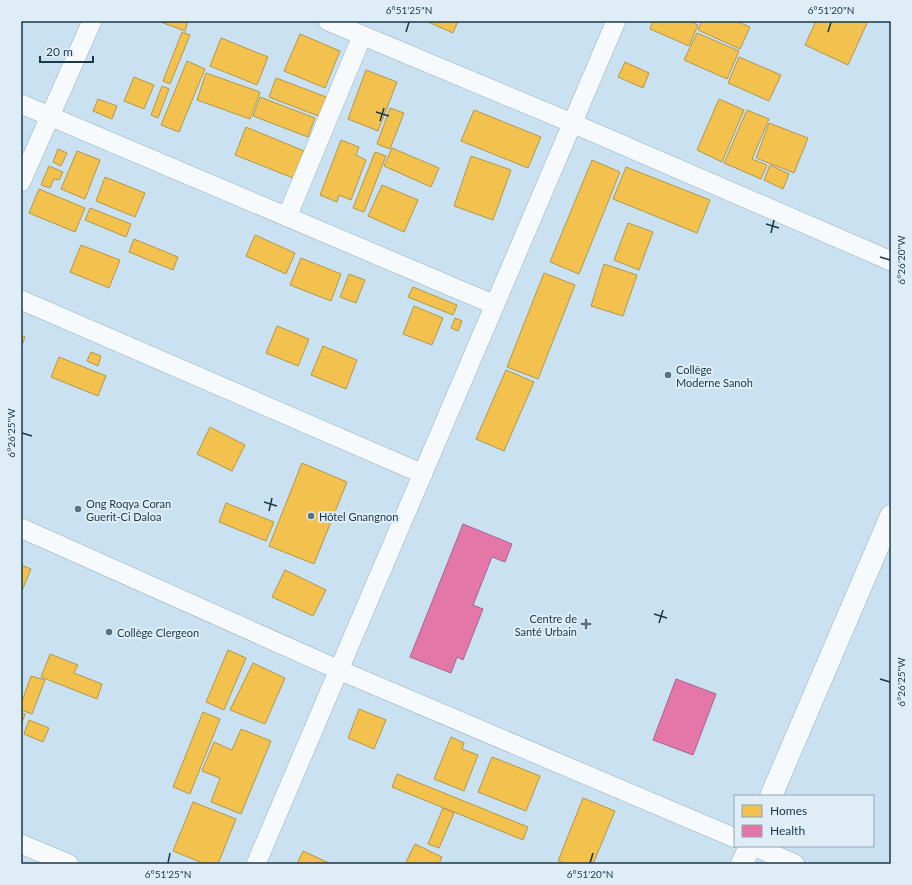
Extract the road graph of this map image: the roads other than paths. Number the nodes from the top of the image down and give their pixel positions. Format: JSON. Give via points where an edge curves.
{"nodes":[{"id":1,"x":92,"y":21,"type":"edge"},
{"id":2,"x":328,"y":21,"type":"edge"},
{"id":3,"x":616,"y":21,"type":"edge"},
{"id":4,"x":362,"y":36,"type":"junction"},
{"id":5,"x":21,"y":104,"type":"edge"},
{"id":6,"x":50,"y":116,"type":"junction"},
{"id":7,"x":572,"y":123,"type":"junction"},
{"id":8,"x":21,"y":182,"type":"edge"},
{"id":9,"x":287,"y":217,"type":"junction"},
{"id":10,"x":891,"y":262,"type":"edge"},
{"id":11,"x":21,"y":300,"type":"edge"},
{"id":12,"x":495,"y":305,"type":"junction"},
{"id":13,"x":422,"y":474,"type":"junction"},
{"id":14,"x":890,"y":523,"type":"edge"},
{"id":15,"x":21,"y":528,"type":"edge"},
{"id":16,"x":339,"y":670,"type":"junction"},
{"id":17,"x":771,"y":795,"type":"edge"},
{"id":18,"x":734,"y":838,"type":"edge"},
{"id":19,"x":21,"y":844,"type":"edge"},
{"id":20,"x":750,"y":847,"type":"edge"},
{"id":21,"x":755,"y":847,"type":"edge"},
{"id":22,"x":69,"y":864,"type":"edge"},
{"id":23,"x":256,"y":864,"type":"edge"},
{"id":24,"x":742,"y":864,"type":"edge"},
{"id":25,"x":795,"y":864,"type":"edge"}],
"edges":[{"from":1,"to":6,"type":"street"},
{"from":2,"to":4,"type":"street"},
{"from":3,"to":7,"type":"street"},
{"from":4,"to":7,"type":"street"},
{"from":4,"to":9,"type":"street"},
{"from":5,"to":6,"type":"street"},
{"from":6,"to":8,"type":"street"},
{"from":6,"to":9,"type":"street"},
{"from":7,"to":10,"type":"street"},
{"from":7,"to":12,"type":"street"},
{"from":9,"to":12,"type":"street"},
{"from":11,"to":13,"type":"street"},
{"from":12,"to":13,"type":"street"},
{"from":13,"to":16,"type":"street"},
{"from":14,"to":17,"type":"street"},
{"from":15,"to":16,"type":"street"},
{"from":16,"to":18,"type":"street"},
{"from":16,"to":23,"type":"street"},
{"from":19,"to":22,"type":"street"},
{"from":20,"to":24,"type":"street"},
{"from":21,"to":25,"type":"street"}]}
